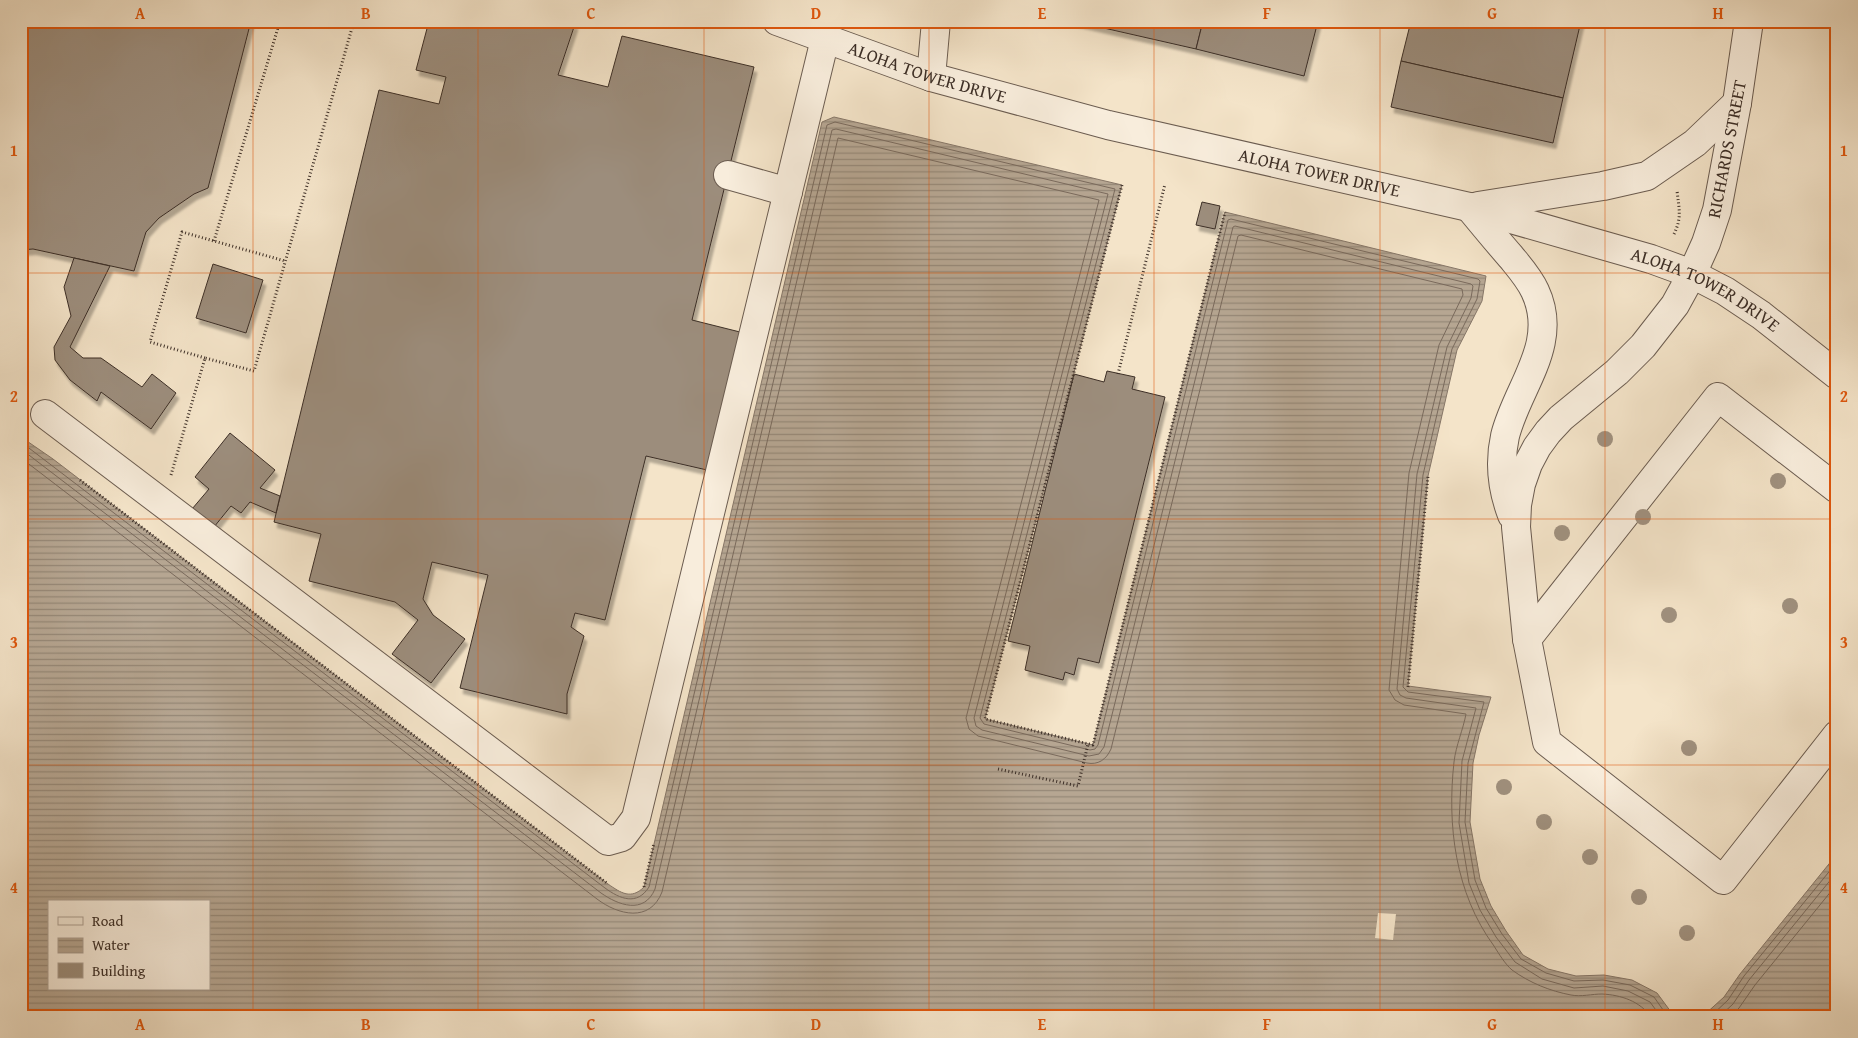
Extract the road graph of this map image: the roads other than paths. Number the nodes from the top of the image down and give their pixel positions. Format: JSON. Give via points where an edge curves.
{"nodes":[{"id":1,"x":777,"y":21,"type":"edge"},
{"id":2,"x":936,"y":21,"type":"edge"},
{"id":3,"x":1749,"y":21,"type":"edge"},
{"id":4,"x":825,"y":38,"type":"junction"},
{"id":5,"x":931,"y":77,"type":"junction"},
{"id":6,"x":1737,"y":103,"type":"junction"},
{"id":7,"x":728,"y":175,"type":"dead end"},
{"id":8,"x":788,"y":192,"type":"junction"},
{"id":9,"x":1469,"y":207,"type":"junction"},
{"id":10,"x":1692,"y":274,"type":"junction"},
{"id":11,"x":1837,"y":375,"type":"edge"},
{"id":12,"x":45,"y":414,"type":"dead end"},
{"id":13,"x":1837,"y":489,"type":"edge"},
{"id":14,"x":1516,"y":527,"type":"junction"},
{"id":15,"x":1528,"y":640,"type":"junction"},
{"id":16,"x":1837,"y":735,"type":"edge"}],
"edges":[{"from":1,"to":4,"type":"street","name":"ALOHA TOWER DRIVE"},
{"from":2,"to":5,"type":"street"},
{"from":3,"to":6,"type":"street","name":"RICHARDS STREET"},
{"from":4,"to":5,"type":"street","name":"ALOHA TOWER DRIVE"},
{"from":4,"to":8,"type":"street"},
{"from":5,"to":9,"type":"street","name":"ALOHA TOWER DRIVE","via":[[1108,125]]},
{"from":6,"to":9,"type":"street","via":[[1694,143],[1647,176]]},
{"from":6,"to":10,"type":"street","name":"RICHARDS STREET","via":[[1717,210]]},
{"from":7,"to":8,"type":"street"},
{"from":8,"to":12,"type":"street","via":[[636,818],[622,837],[608,841]]},
{"from":9,"to":10,"type":"street","name":"ALOHA TOWER DRIVE","via":[[1651,259]]},
{"from":9,"to":14,"type":"street","via":[[1527,277],[1541,308],[1540,352],[1510,422],[1502,456],[1505,494]]},
{"from":10,"to":11,"type":"street","name":"ALOHA TOWER DRIVE","via":[[1761,315]]},
{"from":10,"to":14,"type":"street","name":"RICHARDS STREET","via":[[1675,305],[1643,346],[1561,418],[1537,447],[1521,484]]},
{"from":13,"to":15,"type":"street","via":[[1718,397]]},
{"from":14,"to":15,"type":"street"},
{"from":15,"to":16,"type":"street","via":[[1547,742],[1723,880]]}]}
